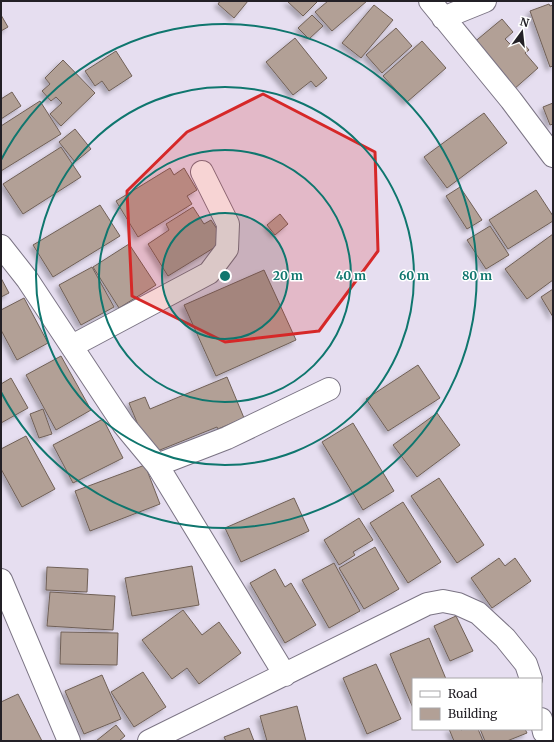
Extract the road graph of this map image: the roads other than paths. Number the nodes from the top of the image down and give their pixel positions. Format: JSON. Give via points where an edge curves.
{"nodes":[{"id":1,"x":430,"y":1,"type":"edge"},
{"id":2,"x":485,"y":1,"type":"edge"},
{"id":3,"x":443,"y":18,"type":"junction"},
{"id":4,"x":553,"y":156,"type":"edge"},
{"id":5,"x":202,"y":172,"type":"dead end"},
{"id":6,"x":1,"y":246,"type":"edge"},
{"id":7,"x":72,"y":346,"type":"junction"},
{"id":8,"x":329,"y":389,"type":"dead end"},
{"id":9,"x":158,"y":466,"type":"junction"},
{"id":10,"x":1,"y":581,"type":"edge"},
{"id":11,"x":285,"y":675,"type":"junction"},
{"id":12,"x":531,"y":678,"type":"edge"},
{"id":13,"x":69,"y":741,"type":"edge"},
{"id":14,"x":149,"y":741,"type":"edge"}],
"edges":[{"from":1,"to":3,"type":"street"},
{"from":2,"to":3,"type":"street"},
{"from":3,"to":4,"type":"street","via":[[511,100]]},
{"from":5,"to":7,"type":"street","via":[[228,224],[227,249],[209,273]]},
{"from":6,"to":7,"type":"street","via":[[27,279]]},
{"from":7,"to":9,"type":"street","via":[[123,424]]},
{"from":8,"to":9,"type":"street","via":[[227,438]]},
{"from":9,"to":11,"type":"street"},
{"from":10,"to":13,"type":"street"},
{"from":11,"to":12,"type":"street","via":[[427,604],[443,601],[458,604],[478,613],[505,638],[526,664]]},
{"from":11,"to":14,"type":"street"}]}
